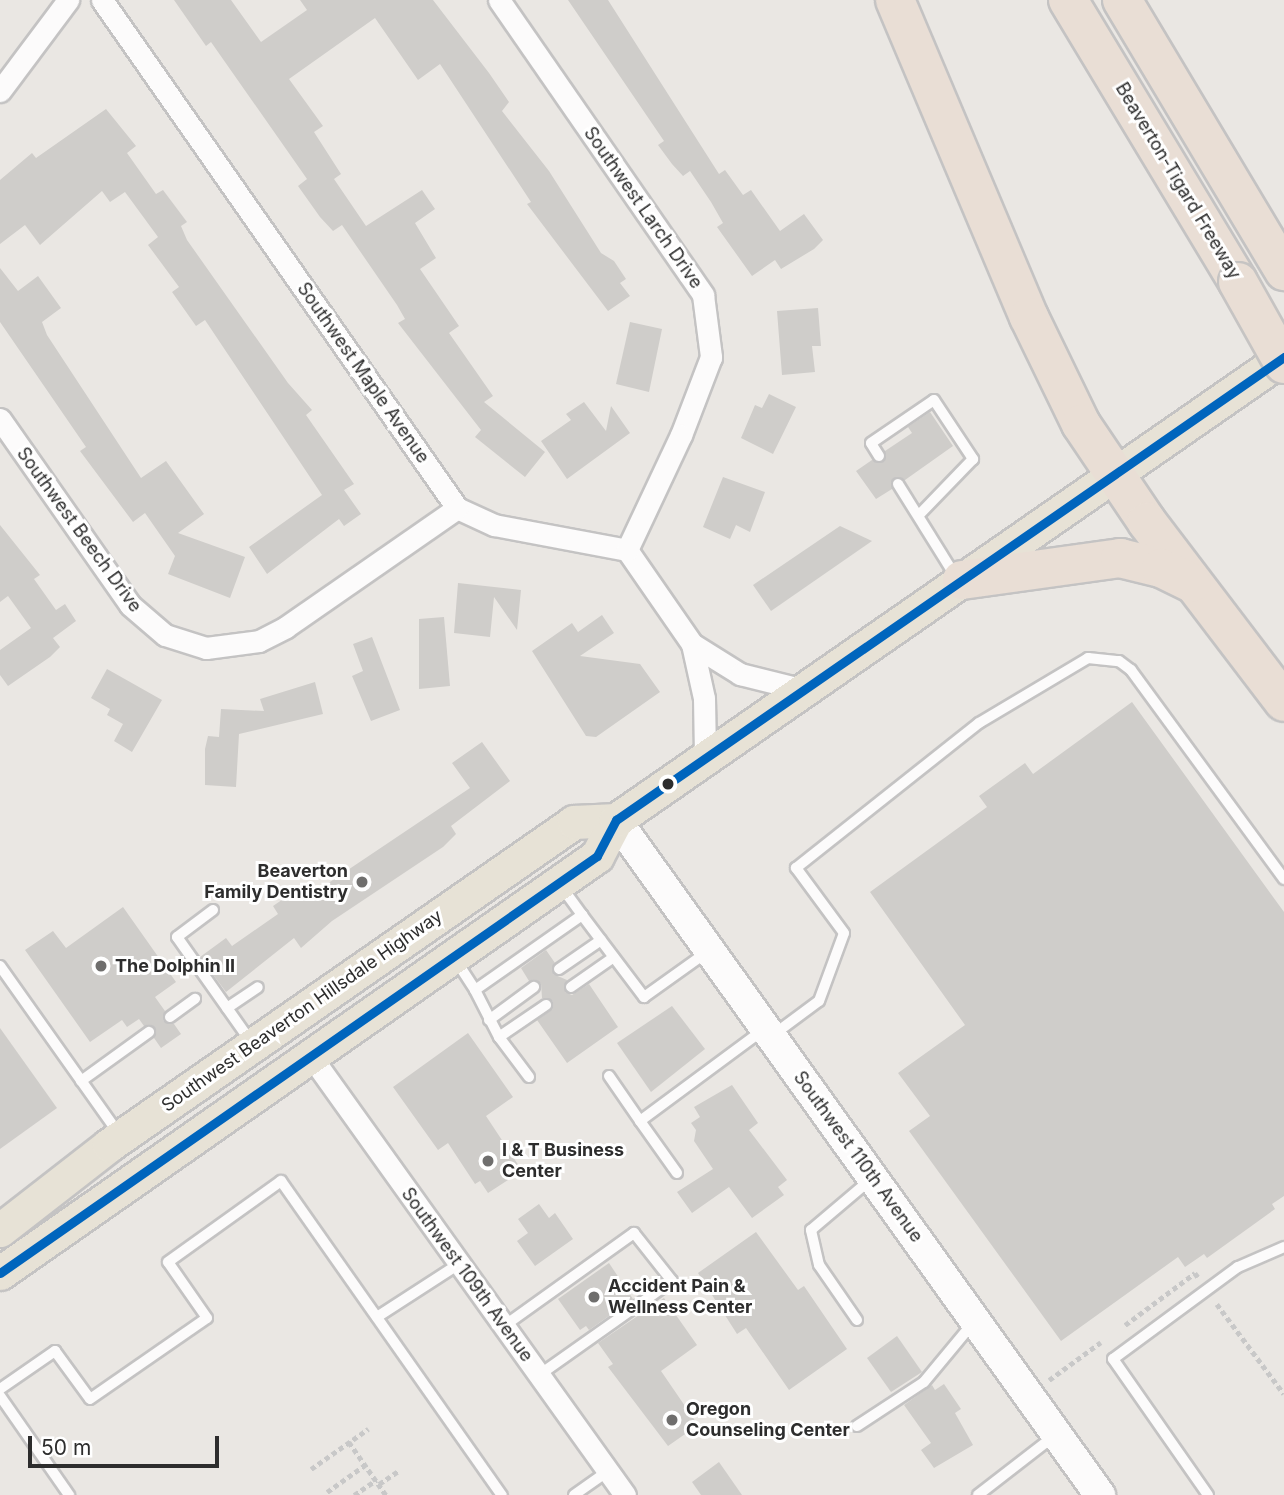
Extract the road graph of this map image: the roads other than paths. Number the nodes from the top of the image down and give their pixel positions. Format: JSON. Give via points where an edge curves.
{"nodes":[{"id":1,"x":68,"y":0,"type":"edge"},
{"id":2,"x":102,"y":0,"type":"edge"},
{"id":3,"x":499,"y":0,"type":"edge"},
{"id":4,"x":895,"y":0,"type":"edge"},
{"id":5,"x":1068,"y":0,"type":"edge"},
{"id":6,"x":1122,"y":0,"type":"edge"},
{"id":7,"x":0,"y":91,"type":"edge"},
{"id":8,"x":1280,"y":263,"type":"edge"},
{"id":9,"x":1284,"y":357,"type":"edge"},
{"id":10,"x":1284,"y":364,"type":"edge"},
{"id":11,"x":0,"y":419,"type":"edge"},
{"id":12,"x":879,"y":456,"type":"dead end"},
{"id":13,"x":1115,"y":476,"type":"junction"},
{"id":14,"x":898,"y":484,"type":"dead end"},
{"id":15,"x":457,"y":508,"type":"junction"},
{"id":16,"x":919,"y":515,"type":"junction"},
{"id":17,"x":627,"y":550,"type":"junction"},
{"id":18,"x":961,"y":582,"type":"junction"},
{"id":19,"x":1197,"y":585,"type":"junction"},
{"id":20,"x":692,"y":644,"type":"junction"},
{"id":21,"x":804,"y":690,"type":"junction"},
{"id":22,"x":1284,"y":702,"type":"edge"},
{"id":23,"x":705,"y":757,"type":"junction"},
{"id":24,"x":615,"y":820,"type":"junction"},
{"id":25,"x":1284,"y":878,"type":"edge"},
{"id":26,"x":558,"y":882,"type":"junction"},
{"id":27,"x":213,"y":910,"type":"dead end"},
{"id":28,"x":582,"y":915,"type":"junction"},
{"id":29,"x":601,"y":940,"type":"junction"},
{"id":30,"x":709,"y":951,"type":"junction"},
{"id":31,"x":453,"y":956,"type":"junction"},
{"id":32,"x":614,"y":957,"type":"junction"},
{"id":33,"x":0,"y":965,"type":"edge"},
{"id":34,"x":559,"y":969,"type":"dead end"},
{"id":35,"x":258,"y":987,"type":"dead end"},
{"id":36,"x":534,"y":987,"type":"dead end"},
{"id":37,"x":571,"y":987,"type":"dead end"},
{"id":38,"x":475,"y":990,"type":"junction"},
{"id":39,"x":323,"y":997,"type":"junction"},
{"id":40,"x":195,"y":999,"type":"dead end"},
{"id":41,"x":546,"y":1005,"type":"dead end"},
{"id":42,"x":227,"y":1008,"type":"junction"},
{"id":43,"x":170,"y":1017,"type":"dead end"},
{"id":44,"x":489,"y":1020,"type":"junction"},
{"id":45,"x":149,"y":1032,"type":"dead end"},
{"id":46,"x":768,"y":1032,"type":"junction"},
{"id":47,"x":499,"y":1037,"type":"junction"},
{"id":48,"x":253,"y":1045,"type":"junction"},
{"id":49,"x":310,"y":1055,"type":"junction"},
{"id":50,"x":609,"y":1076,"type":"dead end"},
{"id":51,"x":529,"y":1077,"type":"dead end"},
{"id":52,"x":81,"y":1081,"type":"junction"},
{"id":53,"x":640,"y":1121,"type":"junction"},
{"id":54,"x":121,"y":1136,"type":"junction"},
{"id":55,"x":677,"y":1173,"type":"dead end"},
{"id":56,"x":873,"y":1178,"type":"junction"},
{"id":57,"x":0,"y":1230,"type":"edge"},
{"id":58,"x":1284,"y":1247,"type":"edge"},
{"id":59,"x":459,"y":1264,"type":"junction"},
{"id":60,"x":0,"y":1272,"type":"edge"},
{"id":61,"x":377,"y":1317,"type":"junction"},
{"id":62,"x":857,"y":1320,"type":"dead end"},
{"id":63,"x":975,"y":1321,"type":"junction"},
{"id":64,"x":504,"y":1326,"type":"junction"},
{"id":65,"x":539,"y":1375,"type":"junction"},
{"id":66,"x":0,"y":1388,"type":"edge"},
{"id":67,"x":0,"y":1396,"type":"edge"},
{"id":68,"x":857,"y":1426,"type":"dead end"},
{"id":69,"x":1056,"y":1434,"type":"junction"},
{"id":70,"x":608,"y":1471,"type":"junction"},
{"id":71,"x":69,"y":1495,"type":"edge"},
{"id":72,"x":502,"y":1495,"type":"edge"},
{"id":73,"x":574,"y":1495,"type":"edge"},
{"id":74,"x":625,"y":1495,"type":"edge"},
{"id":75,"x":978,"y":1495,"type":"edge"},
{"id":76,"x":1100,"y":1495,"type":"edge"},
{"id":77,"x":1208,"y":1495,"type":"edge"}],
"edges":[{"from":1,"to":7,"type":"street"},
{"from":2,"to":15,"type":"street","name":"Southwest Maple Avenue"},
{"from":3,"to":17,"type":"street","name":"Southwest Larch Drive","via":[[703,295],[711,357],[681,435]]},
{"from":4,"to":13,"type":"highway","via":[[1029,317],[1081,424]]},
{"from":5,"to":10,"type":"highway","name":"Beaverton-Tigard Freeway","bridge":true},
{"from":6,"to":8,"type":"highway"},
{"from":9,"to":13,"type":"main road"},
{"from":11,"to":15,"type":"street","name":"Southwest Beech Drive","via":[[130,605],[165,635],[206,648],[259,641],[286,627]]},
{"from":12,"to":16,"type":"lane","via":[[871,443],[934,400],[973,459]]},
{"from":13,"to":18,"type":"main road"},
{"from":13,"to":19,"type":"highway"},
{"from":14,"to":16,"type":"lane"},
{"from":15,"to":17,"type":"street","via":[[494,525]]},
{"from":16,"to":18,"type":"lane"},
{"from":17,"to":20,"type":"street"},
{"from":18,"to":19,"type":"highway","via":[[1120,558],[1161,568]]},
{"from":18,"to":21,"type":"main road"},
{"from":19,"to":22,"type":"highway"},
{"from":20,"to":21,"type":"street","via":[[740,674]]},
{"from":20,"to":23,"type":"street","via":[[704,698]]},
{"from":21,"to":23,"type":"main road"},
{"from":23,"to":24,"type":"main road"},
{"from":24,"to":26,"type":"main road","via":[[597,856]]},
{"from":24,"to":30,"type":"street","name":"Southwest 110th Avenue"},
{"from":24,"to":39,"type":"main road","name":"Southwest Beaverton Hillsdale Highway","via":[[574,822]]},
{"from":25,"to":46,"type":"lane","via":[[1131,670],[1119,661],[1088,658],[979,723],[796,868],[844,933],[819,1001]]},
{"from":26,"to":28,"type":"lane"},
{"from":26,"to":31,"type":"main road"},
{"from":27,"to":42,"type":"lane","via":[[177,937]]},
{"from":28,"to":29,"type":"lane"},
{"from":28,"to":38,"type":"lane"},
{"from":29,"to":32,"type":"lane"},
{"from":29,"to":34,"type":"lane"},
{"from":30,"to":32,"type":"lane","via":[[644,997]]},
{"from":30,"to":46,"type":"street","name":"Southwest 110th Avenue"},
{"from":31,"to":38,"type":"lane"},
{"from":31,"to":49,"type":"main road"},
{"from":32,"to":37,"type":"lane"},
{"from":33,"to":52,"type":"lane"},
{"from":35,"to":42,"type":"lane"},
{"from":36,"to":44,"type":"lane"},
{"from":38,"to":44,"type":"lane"},
{"from":39,"to":48,"type":"main road","name":"Southwest Beaverton Hillsdale Highway"},
{"from":39,"to":49,"type":"main road","via":[[307,1042]]},
{"from":40,"to":43,"type":"lane"},
{"from":41,"to":47,"type":"lane"},
{"from":42,"to":48,"type":"lane"},
{"from":44,"to":47,"type":"lane"},
{"from":45,"to":52,"type":"lane"},
{"from":46,"to":53,"type":"lane"},
{"from":46,"to":56,"type":"street","name":"Southwest 110th Avenue"},
{"from":47,"to":51,"type":"lane"},
{"from":48,"to":54,"type":"main road","name":"Southwest Beaverton Hillsdale Highway"},
{"from":49,"to":59,"type":"street","name":"Southwest 109th Avenue"},
{"from":49,"to":60,"type":"main road"},
{"from":50,"to":53,"type":"lane"},
{"from":52,"to":54,"type":"lane"},
{"from":53,"to":55,"type":"lane"},
{"from":54,"to":57,"type":"main road","name":"Southwest Beaverton Hillsdale Highway"},
{"from":56,"to":62,"type":"lane","via":[[811,1230],[818,1265]]},
{"from":56,"to":63,"type":"street","name":"Southwest 110th Avenue"},
{"from":58,"to":77,"type":"lane","via":[[1238,1267],[1113,1359]]},
{"from":59,"to":61,"type":"lane"},
{"from":59,"to":64,"type":"street","name":"Southwest 109th Avenue"},
{"from":61,"to":66,"type":"lane","via":[[281,1181],[168,1262],[206,1318],[90,1399],[55,1351]]},
{"from":61,"to":72,"type":"lane"},
{"from":63,"to":68,"type":"lane","via":[[924,1382]]},
{"from":63,"to":69,"type":"street","name":"Southwest 110th Avenue"},
{"from":64,"to":65,"type":"street","name":"Southwest 109th Avenue"},
{"from":64,"to":65,"type":"lane","via":[[634,1233],[672,1281]]},
{"from":65,"to":70,"type":"street","name":"Southwest 109th Avenue"},
{"from":67,"to":71,"type":"lane"},
{"from":69,"to":75,"type":"lane"},
{"from":69,"to":76,"type":"street","name":"Southwest 110th Avenue"},
{"from":70,"to":73,"type":"lane"},
{"from":70,"to":74,"type":"street","name":"Southwest 109th Avenue"}]}
